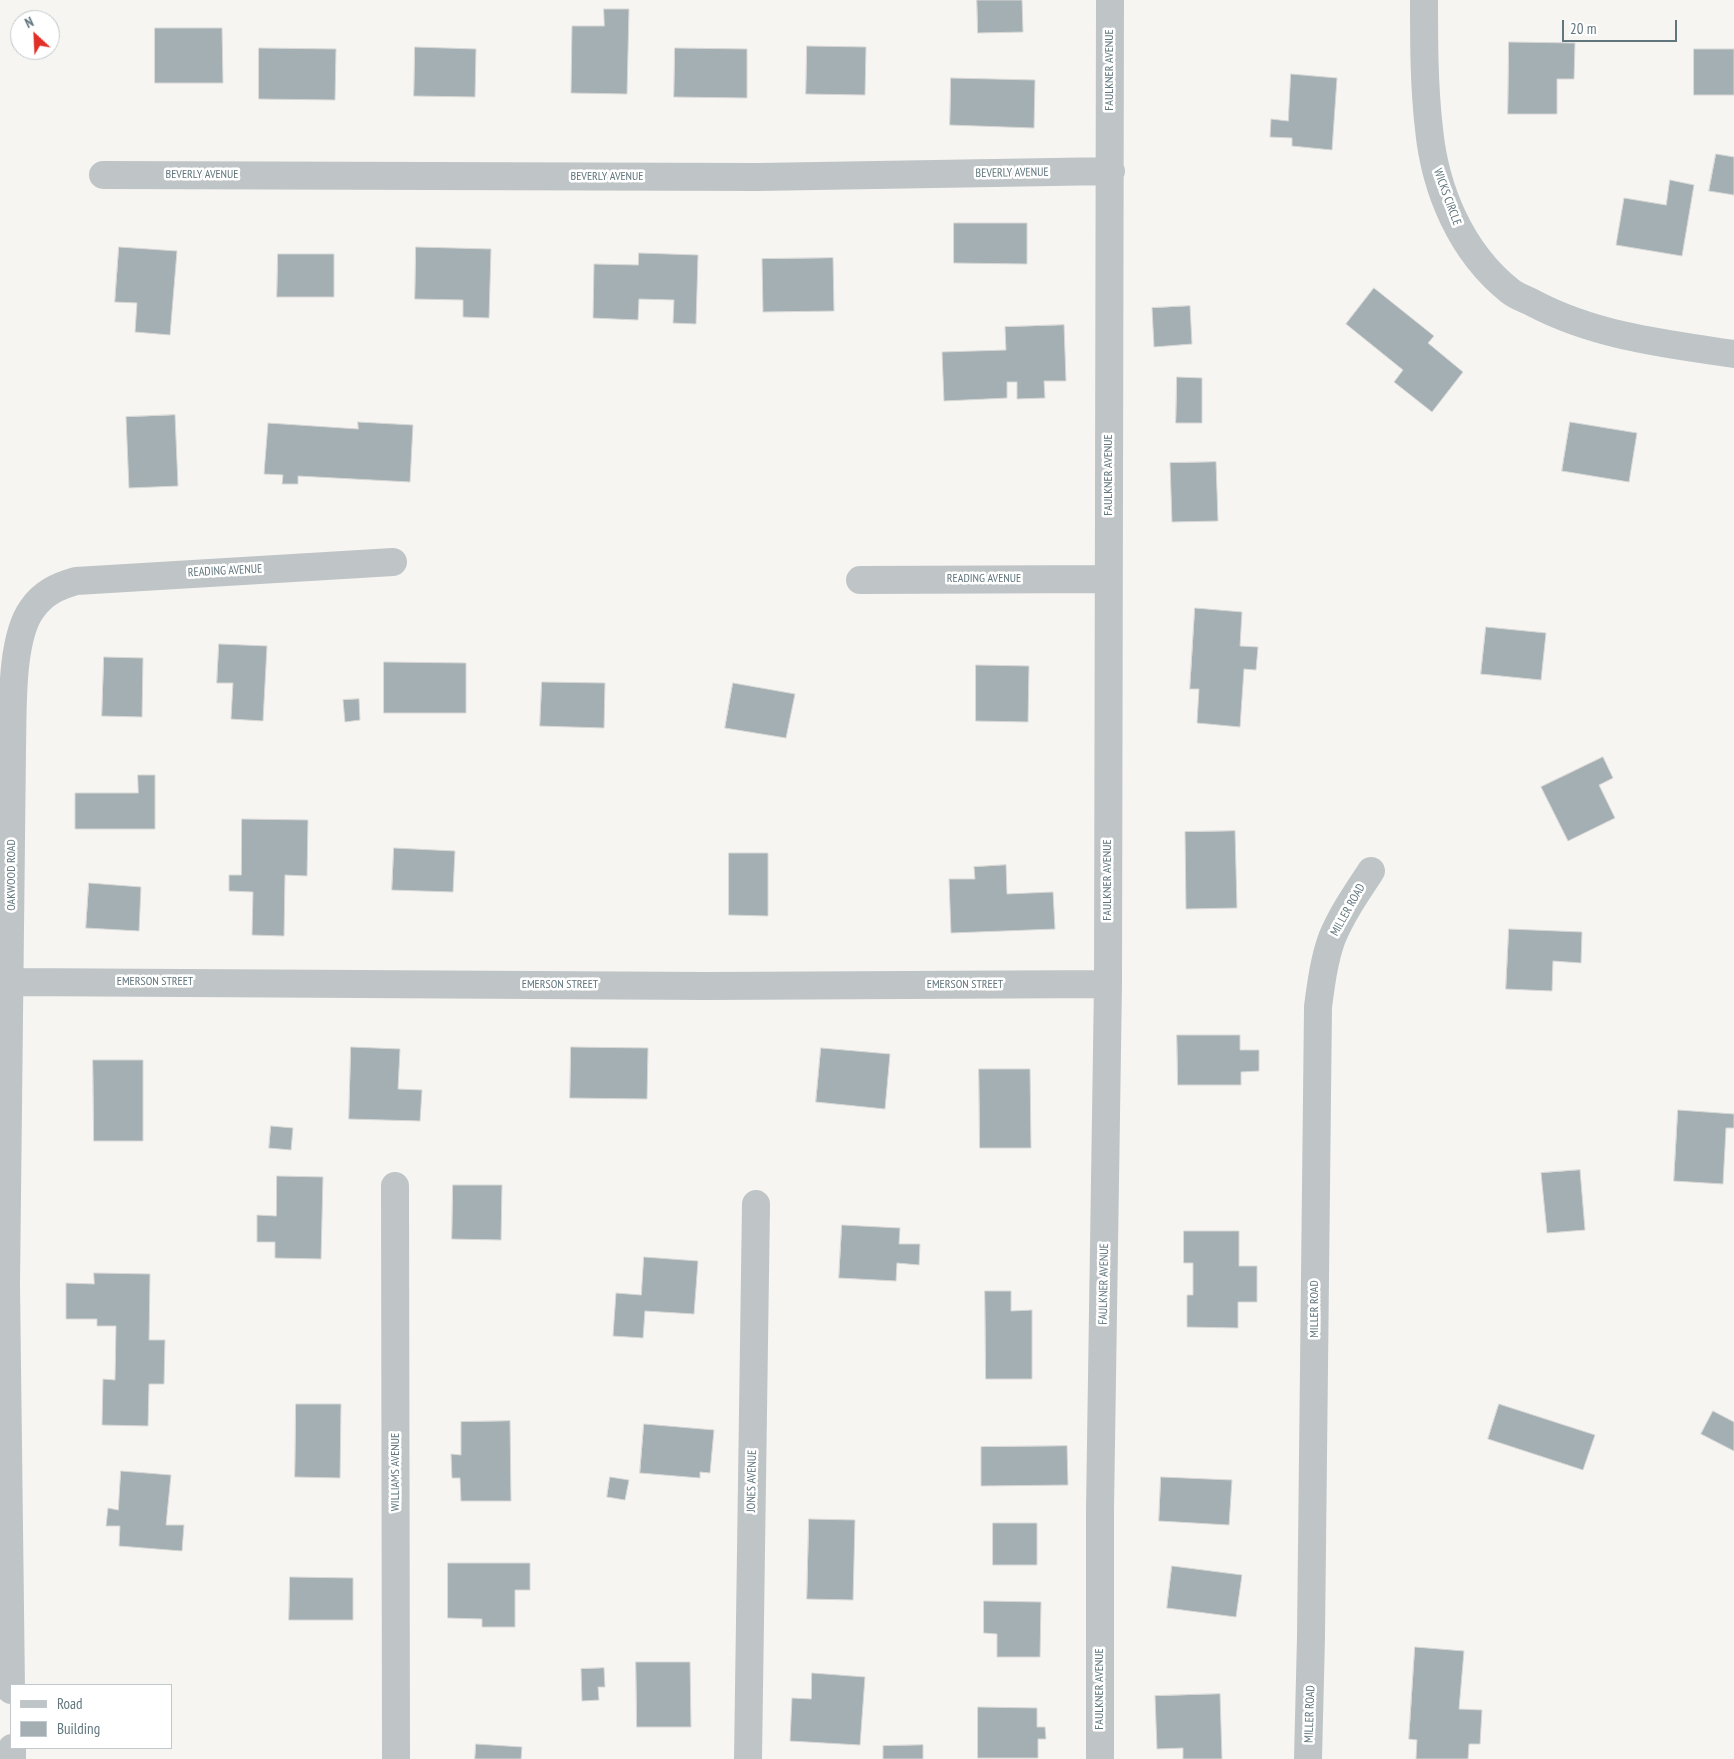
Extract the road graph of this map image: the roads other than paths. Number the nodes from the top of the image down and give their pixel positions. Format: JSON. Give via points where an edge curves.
{"nodes":[{"id":1,"x":1110,"y":0,"type":"edge"},
{"id":2,"x":1424,"y":0,"type":"edge"},
{"id":3,"x":1111,"y":172,"type":"junction"},
{"id":4,"x":103,"y":175,"type":"dead end"},
{"id":5,"x":1734,"y":354,"type":"edge"},
{"id":6,"x":393,"y":562,"type":"dead end"},
{"id":7,"x":1108,"y":579,"type":"junction"},
{"id":8,"x":860,"y":580,"type":"dead end"},
{"id":9,"x":58,"y":586,"type":"joint"},
{"id":10,"x":11,"y":631,"type":"edge"},
{"id":11,"x":1371,"y":871,"type":"dead end"},
{"id":12,"x":11,"y":982,"type":"junction"},
{"id":13,"x":1108,"y":984,"type":"junction"},
{"id":14,"x":395,"y":1186,"type":"dead end"},
{"id":15,"x":756,"y":1204,"type":"dead end"},
{"id":16,"x":3,"y":1285,"type":"edge"},
{"id":17,"x":11,"y":1684,"type":"edge"},
{"id":18,"x":396,"y":1759,"type":"edge"},
{"id":19,"x":748,"y":1759,"type":"edge"},
{"id":20,"x":1100,"y":1759,"type":"edge"},
{"id":21,"x":1308,"y":1759,"type":"edge"}],
"edges":[{"from":1,"to":3,"type":"street","name":"FAULKNER AVENUE"},
{"from":2,"to":5,"type":"street","name":"WICKS CIRCLE","via":[[1425,84],[1438,179],[1455,222],[1476,258],[1510,291],[1555,315],[1606,332]]},
{"from":3,"to":4,"type":"street","name":"BEVERLY AVENUE","via":[[758,177]]},
{"from":3,"to":7,"type":"street","name":"FAULKNER AVENUE"},
{"from":6,"to":9,"type":"street","name":"READING AVENUE","via":[[95,579]]},
{"from":7,"to":8,"type":"street","name":"READING AVENUE"},
{"from":7,"to":13,"type":"street","name":"FAULKNER AVENUE"},
{"from":9,"to":10,"type":"street","name":"OAKWOOD ROAD","via":[[41,598]]},
{"from":10,"to":12,"type":"street","name":"OAKWOOD ROAD","via":[[16,662]]},
{"from":11,"to":21,"type":"street","name":"MILLER ROAD","via":[[1332,939],[1318,1007]]},
{"from":12,"to":13,"type":"street","name":"EMERSON STREET","via":[[707,986]]},
{"from":12,"to":16,"type":"street","name":"OAKWOOD ROAD"},
{"from":13,"to":20,"type":"street","name":"FAULKNER AVENUE","via":[[1100,1509]]},
{"from":14,"to":18,"type":"street","name":"WILLIAMS AVENUE"},
{"from":15,"to":19,"type":"street","name":"JONES AVENUE"},
{"from":16,"to":17,"type":"street","name":"OAKWOOD ROAD"}]}
